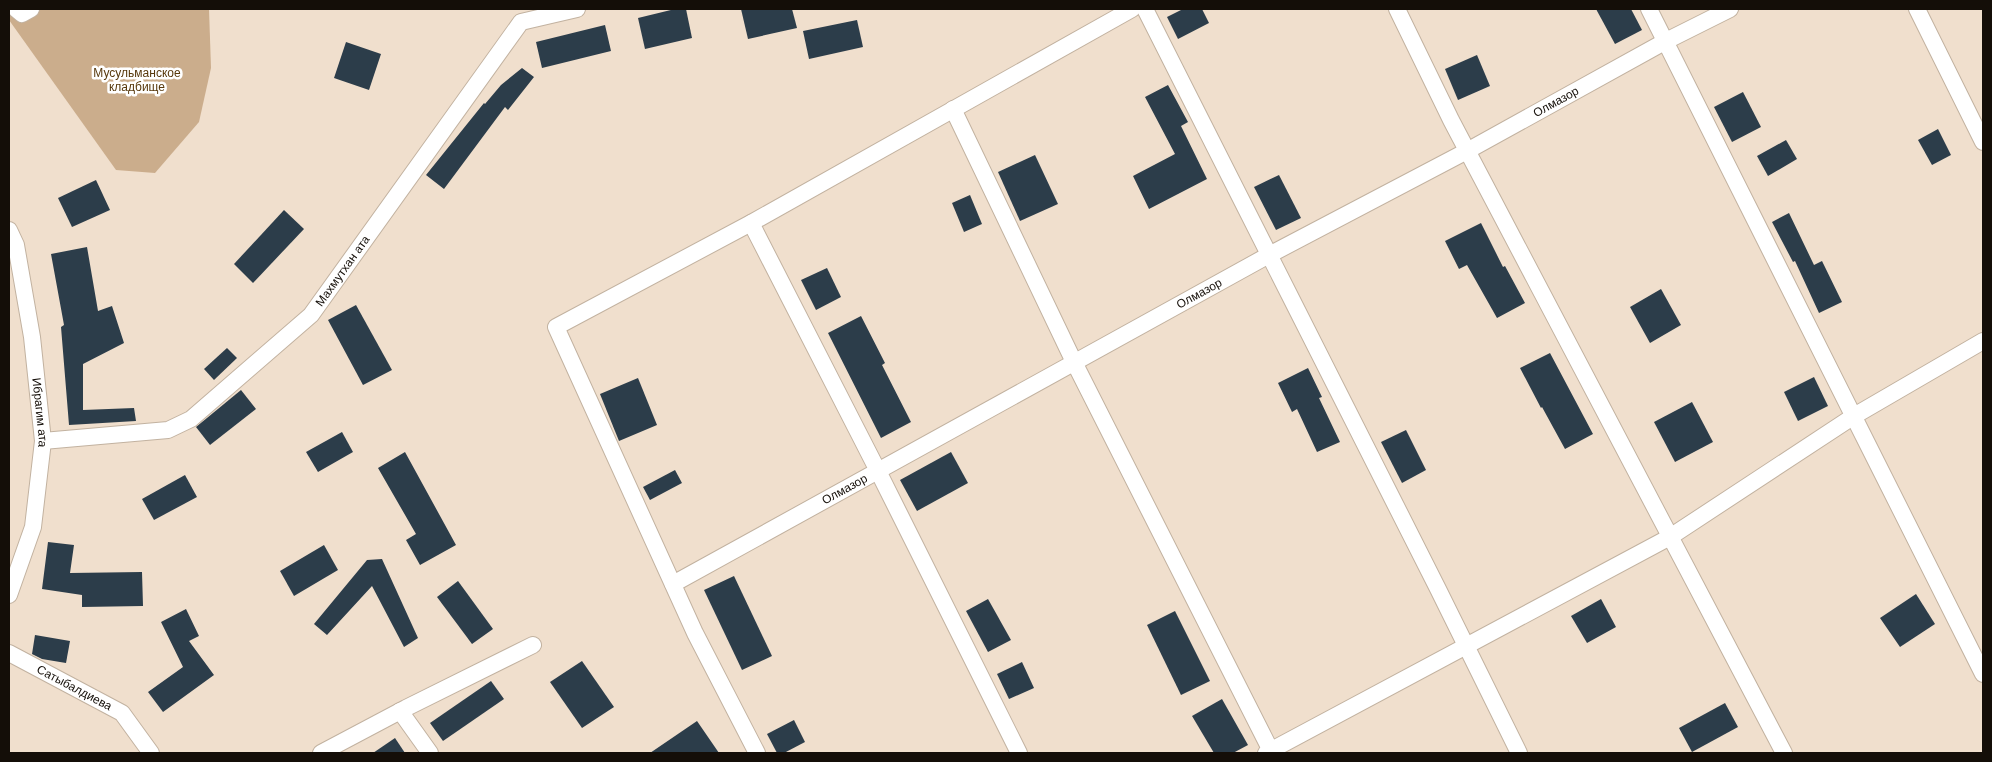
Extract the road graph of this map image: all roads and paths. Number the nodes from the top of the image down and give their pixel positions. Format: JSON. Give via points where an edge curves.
{"nodes":[{"id":1,"x":16,"y":9,"type":"edge"},
{"id":2,"x":30,"y":9,"type":"edge"},
{"id":3,"x":572,"y":9,"type":"edge"},
{"id":4,"x":1132,"y":9,"type":"edge"},
{"id":5,"x":1145,"y":9,"type":"edge"},
{"id":6,"x":1396,"y":9,"type":"edge"},
{"id":7,"x":1649,"y":9,"type":"edge"},
{"id":8,"x":1730,"y":9,"type":"edge"},
{"id":9,"x":1916,"y":9,"type":"edge"},
{"id":10,"x":1666,"y":41,"type":"junction"},
{"id":11,"x":953,"y":109,"type":"junction"},
{"id":12,"x":1983,"y":142,"type":"edge"},
{"id":13,"x":1468,"y":152,"type":"junction"},
{"id":14,"x":751,"y":223,"type":"junction"},
{"id":15,"x":9,"y":230,"type":"edge"},
{"id":16,"x":1269,"y":254,"type":"junction"},
{"id":17,"x":1983,"y":341,"type":"edge"},
{"id":18,"x":1074,"y":362,"type":"junction"},
{"id":19,"x":1854,"y":416,"type":"junction"},
{"id":20,"x":43,"y":441,"type":"junction"},
{"id":21,"x":878,"y":471,"type":"junction"},
{"id":22,"x":1670,"y":537,"type":"junction"},
{"id":23,"x":673,"y":584,"type":"junction"},
{"id":24,"x":9,"y":595,"type":"edge"},
{"id":25,"x":533,"y":645,"type":"dead end"},
{"id":26,"x":1466,"y":645,"type":"junction"},
{"id":27,"x":9,"y":653,"type":"edge"},
{"id":28,"x":1983,"y":674,"type":"edge"},
{"id":29,"x":400,"y":711,"type":"junction"},
{"id":30,"x":1270,"y":752,"type":"edge"},
{"id":31,"x":151,"y":753,"type":"edge"},
{"id":32,"x":321,"y":753,"type":"edge"},
{"id":33,"x":430,"y":753,"type":"edge"},
{"id":34,"x":757,"y":753,"type":"edge"},
{"id":35,"x":1019,"y":753,"type":"edge"},
{"id":36,"x":1519,"y":753,"type":"edge"},
{"id":37,"x":1784,"y":753,"type":"edge"}],
"edges":[{"from":1,"to":2,"type":"street","via":[[22,14]]},
{"from":3,"to":20,"type":"street","name":"Махмутхан ата","via":[[521,22],[311,315],[190,419],[168,430]]},
{"from":4,"to":11,"type":"street"},
{"from":5,"to":16,"type":"street"},
{"from":6,"to":13,"type":"street"},
{"from":7,"to":10,"type":"street"},
{"from":8,"to":10,"type":"street","name":"Олмазор"},
{"from":9,"to":12,"type":"street"},
{"from":10,"to":13,"type":"street","name":"Олмазор"},
{"from":10,"to":19,"type":"street"},
{"from":11,"to":14,"type":"street"},
{"from":11,"to":18,"type":"street"},
{"from":13,"to":16,"type":"street","name":"Олмазор"},
{"from":13,"to":22,"type":"street"},
{"from":14,"to":21,"type":"street"},
{"from":14,"to":23,"type":"street","via":[[556,328]]},
{"from":15,"to":20,"type":"street","name":"Ибрагим ата","via":[[16,245],[32,337]]},
{"from":16,"to":18,"type":"street","name":"Олмазор"},
{"from":16,"to":26,"type":"street"},
{"from":17,"to":19,"type":"street"},
{"from":18,"to":21,"type":"street","name":"Олмазор"},
{"from":18,"to":30,"type":"street"},
{"from":19,"to":22,"type":"street"},
{"from":19,"to":28,"type":"street"},
{"from":20,"to":24,"type":"street","name":"Ибрагим ата","via":[[33,527]]},
{"from":21,"to":23,"type":"street","name":"Олмазор"},
{"from":21,"to":35,"type":"street"},
{"from":22,"to":26,"type":"street"},
{"from":22,"to":37,"type":"street"},
{"from":23,"to":34,"type":"street"},
{"from":25,"to":29,"type":"street"},
{"from":26,"to":30,"type":"street"},
{"from":26,"to":36,"type":"street"},
{"from":27,"to":31,"type":"street","name":"Сатыбалдиева","via":[[122,713]]},
{"from":29,"to":32,"type":"street"},
{"from":29,"to":33,"type":"street"}]}
